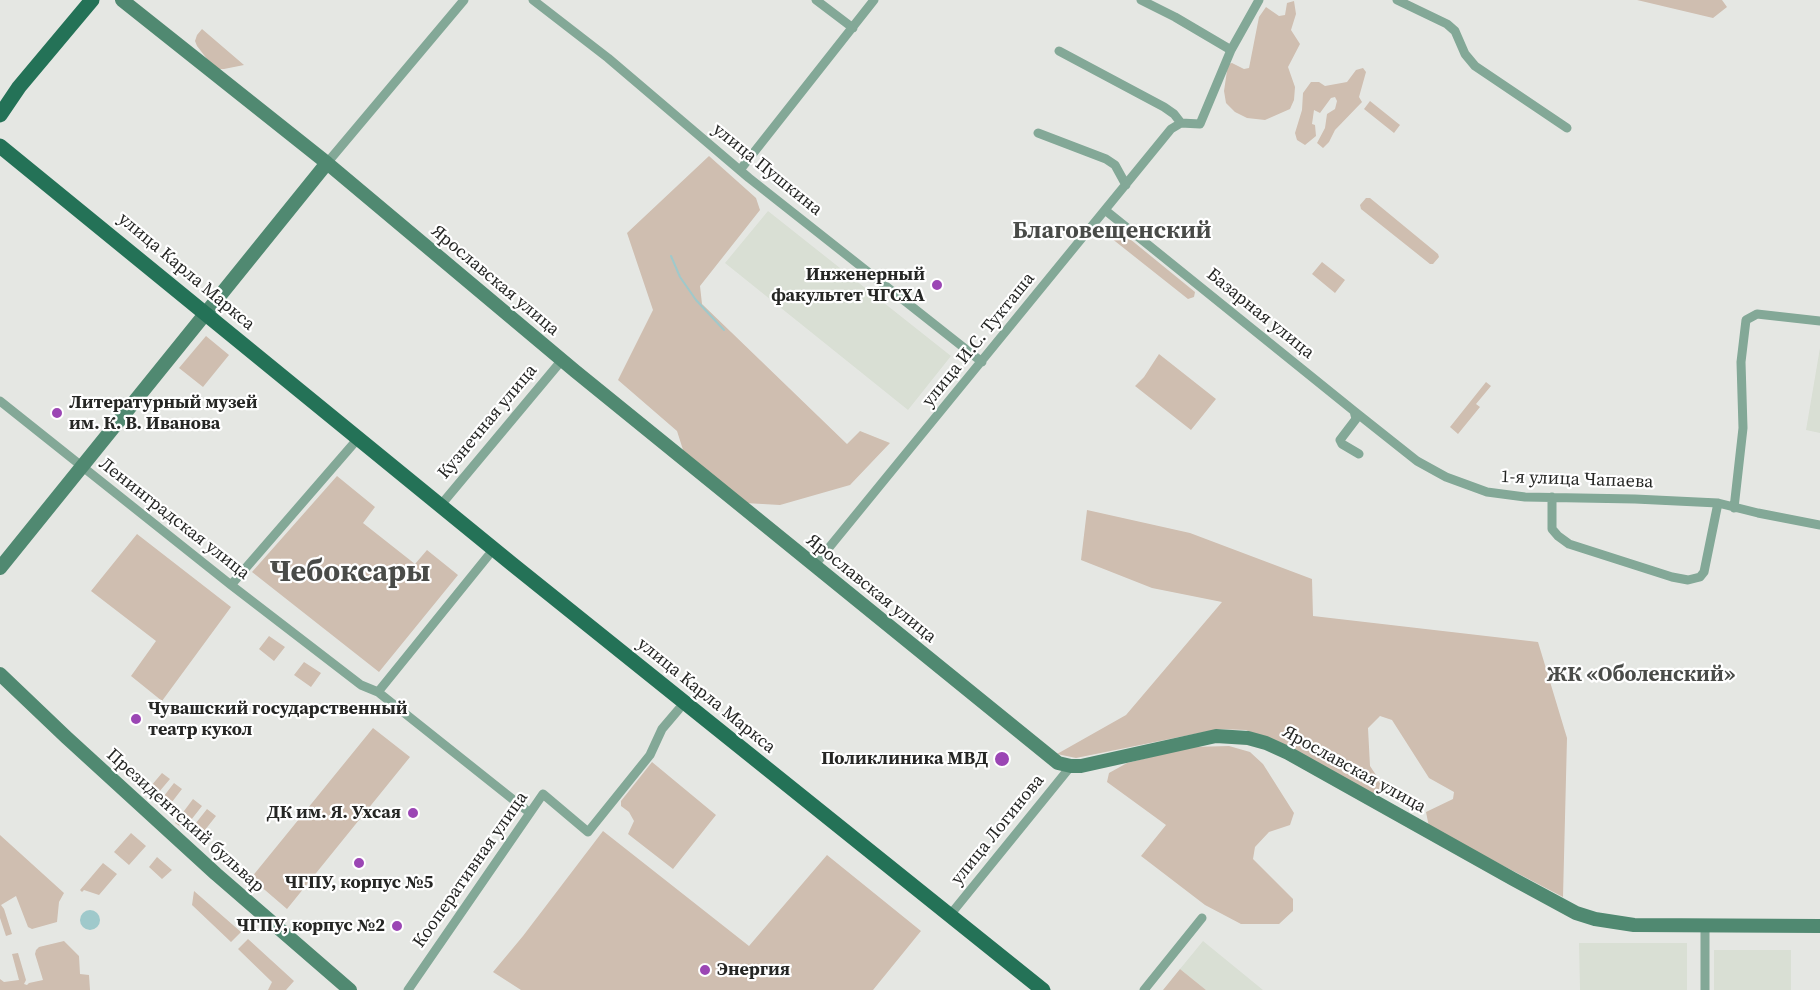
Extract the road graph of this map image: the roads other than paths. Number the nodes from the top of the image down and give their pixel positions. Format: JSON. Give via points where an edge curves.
{"nodes":[{"id":1,"x":79,"y":0,"type":"edge"},
{"id":2,"x":92,"y":0,"type":"edge"},
{"id":3,"x":122,"y":0,"type":"edge"},
{"id":4,"x":143,"y":0,"type":"edge"},
{"id":5,"x":464,"y":0,"type":"edge"},
{"id":6,"x":533,"y":0,"type":"edge"},
{"id":7,"x":816,"y":0,"type":"edge"},
{"id":8,"x":874,"y":0,"type":"edge"},
{"id":9,"x":1141,"y":0,"type":"edge"},
{"id":10,"x":1259,"y":0,"type":"edge"},
{"id":11,"x":1397,"y":0,"type":"edge"},
{"id":12,"x":150,"y":22,"type":"junction"},
{"id":13,"x":853,"y":28,"type":"junction"},
{"id":14,"x":1231,"y":50,"type":"junction"},
{"id":15,"x":1059,"y":51,"type":"dead end"},
{"id":16,"x":0,"y":98,"type":"edge"},
{"id":17,"x":0,"y":115,"type":"edge"},
{"id":18,"x":1181,"y":123,"type":"junction"},
{"id":19,"x":1567,"y":128,"type":"dead end"},
{"id":20,"x":1038,"y":133,"type":"dead end"},
{"id":21,"x":0,"y":146,"type":"edge"},
{"id":22,"x":327,"y":163,"type":"junction"},
{"id":23,"x":740,"y":170,"type":"junction"},
{"id":24,"x":1126,"y":185,"type":"junction"},
{"id":25,"x":1105,"y":210,"type":"junction"},
{"id":26,"x":206,"y":315,"type":"junction"},
{"id":27,"x":1820,"y":321,"type":"edge"},
{"id":28,"x":562,"y":360,"type":"junction"},
{"id":29,"x":982,"y":362,"type":"junction"},
{"id":30,"x":0,"y":401,"type":"edge"},
{"id":31,"x":1354,"y":411,"type":"junction"},
{"id":32,"x":353,"y":437,"type":"junction"},
{"id":33,"x":1359,"y":454,"type":"dead end"},
{"id":34,"x":82,"y":468,"type":"junction"},
{"id":35,"x":1552,"y":497,"type":"junction"},
{"id":36,"x":1718,"y":503,"type":"junction"},
{"id":37,"x":440,"y":506,"type":"junction"},
{"id":38,"x":1734,"y":508,"type":"junction"},
{"id":39,"x":1820,"y":525,"type":"edge"},
{"id":40,"x":488,"y":556,"type":"junction"},
{"id":41,"x":814,"y":566,"type":"junction"},
{"id":42,"x":0,"y":568,"type":"edge"},
{"id":43,"x":231,"y":585,"type":"junction"},
{"id":44,"x":0,"y":674,"type":"edge"},
{"id":45,"x":0,"y":687,"type":"edge"},
{"id":46,"x":378,"y":692,"type":"junction"},
{"id":47,"x":681,"y":706,"type":"junction"},
{"id":48,"x":39,"y":718,"type":"junction"},
{"id":49,"x":1071,"y":766,"type":"junction"},
{"id":50,"x":531,"y":813,"type":"junction"},
{"id":51,"x":1202,"y":918,"type":"dead end"},
{"id":52,"x":948,"y":919,"type":"junction"},
{"id":53,"x":1705,"y":926,"type":"junction"},
{"id":54,"x":1820,"y":926,"type":"edge"},
{"id":55,"x":312,"y":964,"type":"junction"},
{"id":56,"x":336,"y":990,"type":"edge"},
{"id":57,"x":350,"y":990,"type":"edge"},
{"id":58,"x":408,"y":990,"type":"edge"},
{"id":59,"x":1029,"y":990,"type":"edge"},
{"id":60,"x":1043,"y":990,"type":"edge"},
{"id":61,"x":1144,"y":990,"type":"edge"},
{"id":62,"x":1705,"y":990,"type":"edge"}],
"edges":[{"from":1,"to":16,"type":"main road"},
{"from":2,"to":17,"type":"main road"},
{"from":3,"to":12,"type":"street","name":"Ярославская улица"},
{"from":4,"to":12,"type":"street"},
{"from":5,"to":22,"type":"street"},
{"from":6,"to":23,"type":"street","name":"улица Пушкина"},
{"from":7,"to":13,"type":"street"},
{"from":8,"to":13,"type":"street"},
{"from":9,"to":14,"type":"street"},
{"from":10,"to":14,"type":"street"},
{"from":11,"to":19,"type":"street","via":[[1448,24],[1475,66]]},
{"from":12,"to":22,"type":"street","name":"Ярославская улица"},
{"from":13,"to":23,"type":"street"},
{"from":14,"to":18,"type":"street","via":[[1200,124]]},
{"from":15,"to":18,"type":"street","via":[[1164,107]]},
{"from":18,"to":24,"type":"street","name":"улица И.С. Тукташа","via":[[1171,129]]},
{"from":20,"to":24,"type":"street","via":[[1106,159],[1115,165]]},
{"from":21,"to":26,"type":"main road","name":"улица Карла Маркса"},
{"from":22,"to":26,"type":"street"},
{"from":22,"to":28,"type":"street","name":"Ярославская улица"},
{"from":23,"to":29,"type":"street","name":"улица Пушкина"},
{"from":24,"to":25,"type":"street","name":"улица И.С. Тукташа"},
{"from":25,"to":29,"type":"street","name":"улица И.С. Тукташа"},
{"from":25,"to":31,"type":"street","name":"Базарная улица"},
{"from":26,"to":32,"type":"main road","name":"улица Карла Маркса"},
{"from":26,"to":34,"type":"street"},
{"from":27,"to":38,"type":"street","via":[[1757,314],[1746,320],[1743,428]]},
{"from":28,"to":37,"type":"street","name":"Кузнечная улица"},
{"from":28,"to":41,"type":"street","name":"Ярославская улица"},
{"from":29,"to":41,"type":"street","name":"улица И.С. Тукташа"},
{"from":30,"to":34,"type":"street","name":"Ленинградская улица"},
{"from":31,"to":33,"type":"street","via":[[1356,419],[1340,440]]},
{"from":31,"to":35,"type":"street","name":"1-я улица Чапаева","via":[[1417,461],[1446,477],[1493,493]]},
{"from":32,"to":37,"type":"main road","name":"улица Карла Маркса"},
{"from":32,"to":40,"type":"main road","name":"улица Карла Маркса","via":[[367,456]]},
{"from":32,"to":43,"type":"street"},
{"from":34,"to":42,"type":"street"},
{"from":34,"to":43,"type":"street","name":"Ленинградская улица"},
{"from":35,"to":36,"type":"street","name":"1-я улица Чапаева"},
{"from":35,"to":36,"type":"street","via":[[1552,529],[1569,544],[1688,580],[1704,572]]},
{"from":36,"to":38,"type":"street","name":"1-я улица Чапаева"},
{"from":37,"to":47,"type":"main road","name":"улица Карла Маркса"},
{"from":38,"to":39,"type":"street","name":"1-я улица Чапаева"},
{"from":40,"to":46,"type":"street"},
{"from":40,"to":47,"type":"main road","name":"улица Карла Маркса"},
{"from":41,"to":49,"type":"street","name":"Ярославская улица","via":[[1049,757]]},
{"from":43,"to":46,"type":"street","name":"Ленинградская улица","via":[[360,685]]},
{"from":44,"to":48,"type":"street","name":"Президентский бульвар"},
{"from":45,"to":48,"type":"street","name":"Президентский бульвар"},
{"from":46,"to":50,"type":"street","name":"Ленинградская улица"},
{"from":47,"to":50,"type":"street","name":"Кооперативная улица","via":[[650,755],[588,832],[543,794]]},
{"from":47,"to":52,"type":"main road","name":"улица Карла Маркса"},
{"from":48,"to":55,"type":"street","name":"Президентский бульвар"},
{"from":49,"to":52,"type":"street","name":"улица Логинова"},
{"from":49,"to":53,"type":"street","name":"Ярославская улица","via":[[1097,764],[1216,736],[1248,738],[1288,753],[1576,913],[1612,923]]},
{"from":50,"to":58,"type":"street","name":"Кооперативная улица"},
{"from":51,"to":61,"type":"street"},
{"from":52,"to":59,"type":"main road","name":"улица Карла Маркса"},
{"from":52,"to":60,"type":"main road","name":"улица Карла Маркса"},
{"from":53,"to":54,"type":"street","name":"Ярославская улица"},
{"from":53,"to":62,"type":"street"},
{"from":55,"to":56,"type":"street","name":"Президентский бульвар"},
{"from":55,"to":57,"type":"street","name":"Президентский бульвар"}]}
